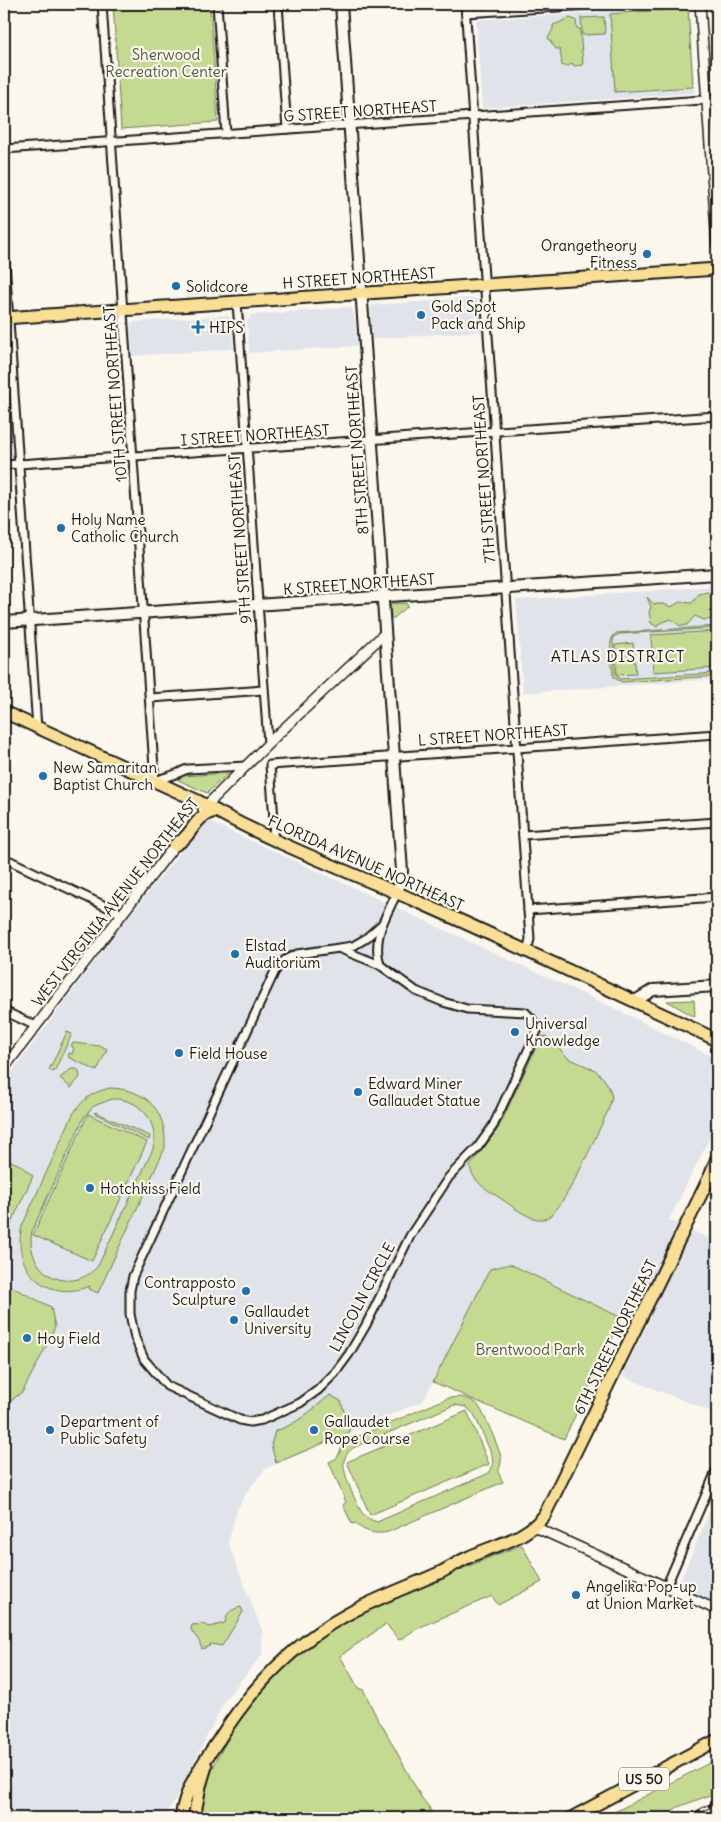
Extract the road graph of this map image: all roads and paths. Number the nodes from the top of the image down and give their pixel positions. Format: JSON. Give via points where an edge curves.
{"nodes":[{"id":1,"x":102,"y":4,"type":"edge"},
{"id":2,"x":217,"y":4,"type":"edge"},
{"id":3,"x":278,"y":4,"type":"edge"},
{"id":4,"x":341,"y":4,"type":"edge"},
{"id":5,"x":465,"y":4,"type":"edge"},
{"id":6,"x":602,"y":4,"type":"edge"},
{"id":7,"x":700,"y":4,"type":"edge"},
{"id":8,"x":466,"y":13,"type":"junction"},
{"id":9,"x":717,"y":99,"type":"edge"},
{"id":10,"x":707,"y":100,"type":"junction"},
{"id":11,"x":473,"y":116,"type":"junction"},
{"id":12,"x":349,"y":125,"type":"junction"},
{"id":13,"x":287,"y":129,"type":"junction"},
{"id":14,"x":226,"y":134,"type":"junction"},
{"id":15,"x":112,"y":141,"type":"junction"},
{"id":16,"x":4,"y":149,"type":"edge"},
{"id":17,"x":717,"y":244,"type":"edge"},
{"id":18,"x":4,"y":248,"type":"edge"},
{"id":19,"x":717,"y":269,"type":"edge"},
{"id":20,"x":484,"y":284,"type":"junction"},
{"id":21,"x":361,"y":293,"type":"junction"},
{"id":22,"x":237,"y":302,"type":"junction"},
{"id":23,"x":123,"y":310,"type":"junction"},
{"id":24,"x":6,"y":318,"type":"edge"},
{"id":25,"x":717,"y":416,"type":"edge"},
{"id":26,"x":495,"y":432,"type":"junction"},
{"id":27,"x":371,"y":441,"type":"junction"},
{"id":28,"x":248,"y":449,"type":"junction"},
{"id":29,"x":134,"y":457,"type":"junction"},
{"id":30,"x":19,"y":464,"type":"junction"},
{"id":31,"x":4,"y":466,"type":"edge"},
{"id":32,"x":717,"y":574,"type":"edge"},
{"id":33,"x":506,"y":589,"type":"junction"},
{"id":34,"x":382,"y":596,"type":"junction"},
{"id":35,"x":258,"y":606,"type":"junction"},
{"id":36,"x":144,"y":613,"type":"junction"},
{"id":37,"x":30,"y":621,"type":"junction"},
{"id":38,"x":4,"y":622,"type":"edge"},
{"id":39,"x":384,"y":634,"type":"junction"},
{"id":40,"x":264,"y":690,"type":"junction"},
{"id":41,"x":150,"y":698,"type":"junction"},
{"id":42,"x":4,"y":712,"type":"edge"},
{"id":43,"x":37,"y":728,"type":"junction"},
{"id":44,"x":717,"y":734,"type":"edge"},
{"id":45,"x":268,"y":744,"type":"junction"},
{"id":46,"x":517,"y":747,"type":"junction"},
{"id":47,"x":393,"y":755,"type":"junction"},
{"id":48,"x":246,"y":766,"type":"junction"},
{"id":49,"x":155,"y":782,"type":"junction"},
{"id":50,"x":211,"y":809,"type":"junction"},
{"id":51,"x":717,"y":822,"type":"edge"},
{"id":52,"x":522,"y":835,"type":"junction"},
{"id":53,"x":273,"y":838,"type":"junction"},
{"id":54,"x":175,"y":845,"type":"joint"},
{"id":55,"x":4,"y":858,"type":"edge"},
{"id":56,"x":397,"y":893,"type":"junction"},
{"id":57,"x":717,"y":897,"type":"edge"},
{"id":58,"x":528,"y":910,"type":"junction"},
{"id":59,"x":122,"y":914,"type":"junction"},
{"id":60,"x":382,"y":924,"type":"junction"},
{"id":61,"x":338,"y":948,"type":"junction"},
{"id":62,"x":527,"y":952,"type":"junction"},
{"id":63,"x":380,"y":965,"type":"junction"},
{"id":64,"x":717,"y":986,"type":"edge"},
{"id":65,"x":635,"y":1001,"type":"junction"},
{"id":66,"x":4,"y":1010,"type":"edge"},
{"id":67,"x":36,"y":1026,"type":"junction"},
{"id":68,"x":717,"y":1040,"type":"edge"},
{"id":69,"x":4,"y":1068,"type":"edge"},
{"id":70,"x":717,"y":1158,"type":"edge"},
{"id":71,"x":717,"y":1469,"type":"edge"},
{"id":72,"x":535,"y":1527,"type":"junction"},
{"id":73,"x":666,"y":1587,"type":"junction"},
{"id":74,"x":717,"y":1610,"type":"edge"},
{"id":75,"x":717,"y":1740,"type":"edge"},
{"id":76,"x":214,"y":1747,"type":"junction"},
{"id":77,"x":181,"y":1818,"type":"edge"},
{"id":78,"x":194,"y":1818,"type":"edge"},
{"id":79,"x":571,"y":1818,"type":"edge"}],
"edges":[{"from":1,"to":15,"type":"street","name":"10TH STREET NORTHEAST"},
{"from":2,"to":14,"type":"street"},
{"from":3,"to":13,"type":"street"},
{"from":4,"to":12,"type":"main road","name":"8TH STREET NORTHEAST"},
{"from":5,"to":8,"type":"street","name":"7TH STREET NORTHEAST"},
{"from":6,"to":8,"type":"street"},
{"from":7,"to":10,"type":"street"},
{"from":8,"to":11,"type":"street","name":"7TH STREET NORTHEAST"},
{"from":9,"to":10,"type":"street","name":"G STREET NORTHEAST"},
{"from":10,"to":11,"type":"street","name":"G STREET NORTHEAST"},
{"from":10,"to":17,"type":"street"},
{"from":11,"to":12,"type":"street","name":"G STREET NORTHEAST"},
{"from":11,"to":20,"type":"street","name":"7TH STREET NORTHEAST"},
{"from":12,"to":13,"type":"street","name":"G STREET NORTHEAST"},
{"from":12,"to":21,"type":"main road","name":"8TH STREET NORTHEAST"},
{"from":13,"to":14,"type":"street","name":"G STREET NORTHEAST"},
{"from":14,"to":15,"type":"street","name":"G STREET NORTHEAST"},
{"from":15,"to":16,"type":"street","name":"G STREET NORTHEAST"},
{"from":15,"to":23,"type":"street","name":"10TH STREET NORTHEAST"},
{"from":18,"to":24,"type":"street"},
{"from":19,"to":20,"type":"main road","name":"H STREET NORTHEAST"},
{"from":20,"to":21,"type":"main road","name":"H STREET NORTHEAST"},
{"from":20,"to":26,"type":"street","name":"7TH STREET NORTHEAST"},
{"from":21,"to":22,"type":"main road","name":"H STREET NORTHEAST"},
{"from":21,"to":27,"type":"main road","name":"8TH STREET NORTHEAST"},
{"from":22,"to":23,"type":"main road","name":"H STREET NORTHEAST"},
{"from":22,"to":28,"type":"street","name":"9TH STREET NORTHEAST"},
{"from":23,"to":24,"type":"main road","name":"H STREET NORTHEAST"},
{"from":23,"to":29,"type":"street","name":"10TH STREET NORTHEAST"},
{"from":24,"to":30,"type":"street"},
{"from":25,"to":26,"type":"street","name":"I STREET NORTHEAST"},
{"from":26,"to":27,"type":"street","name":"I STREET NORTHEAST"},
{"from":26,"to":33,"type":"street","name":"7TH STREET NORTHEAST"},
{"from":27,"to":28,"type":"street","name":"I STREET NORTHEAST"},
{"from":27,"to":34,"type":"main road","name":"8TH STREET NORTHEAST"},
{"from":28,"to":29,"type":"street","name":"I STREET NORTHEAST"},
{"from":28,"to":35,"type":"street","name":"9TH STREET NORTHEAST"},
{"from":29,"to":30,"type":"street","name":"I STREET NORTHEAST"},
{"from":29,"to":36,"type":"street","name":"10TH STREET NORTHEAST"},
{"from":30,"to":31,"type":"street","name":"I STREET NORTHEAST"},
{"from":30,"to":37,"type":"street"},
{"from":32,"to":33,"type":"main road","name":"K STREET NORTHEAST"},
{"from":33,"to":34,"type":"main road","name":"K STREET NORTHEAST"},
{"from":33,"to":46,"type":"street","name":"7TH STREET NORTHEAST"},
{"from":34,"to":35,"type":"main road","name":"K STREET NORTHEAST"},
{"from":34,"to":39,"type":"main road","name":"8TH STREET NORTHEAST"},
{"from":35,"to":36,"type":"main road","name":"K STREET NORTHEAST"},
{"from":35,"to":40,"type":"street","name":"9TH STREET NORTHEAST"},
{"from":36,"to":37,"type":"main road","name":"K STREET NORTHEAST"},
{"from":36,"to":41,"type":"street","name":"10TH STREET NORTHEAST"},
{"from":37,"to":38,"type":"main road","name":"K STREET NORTHEAST"},
{"from":37,"to":43,"type":"street"},
{"from":39,"to":45,"type":"street","name":"WEST VIRGINIA AVENUE NORTHEAST"},
{"from":39,"to":47,"type":"main road","name":"8TH STREET NORTHEAST"},
{"from":40,"to":41,"type":"street"},
{"from":40,"to":45,"type":"street","name":"9TH STREET NORTHEAST"},
{"from":41,"to":49,"type":"street","name":"10TH STREET NORTHEAST"},
{"from":42,"to":43,"type":"main road","name":"FLORIDA AVENUE NORTHEAST"},
{"from":43,"to":49,"type":"main road","name":"FLORIDA AVENUE NORTHEAST"},
{"from":44,"to":46,"type":"street","name":"L STREET NORTHEAST"},
{"from":45,"to":48,"type":"street","name":"WEST VIRGINIA AVENUE NORTHEAST"},
{"from":46,"to":47,"type":"street","name":"L STREET NORTHEAST"},
{"from":46,"to":52,"type":"street","name":"7TH STREET NORTHEAST"},
{"from":47,"to":53,"type":"street","name":"L STREET NORTHEAST","via":[[270,764]]},
{"from":47,"to":56,"type":"main road","name":"8TH STREET NORTHEAST","via":[[402,875]]},
{"from":48,"to":49,"type":"street","via":[[182,770]]},
{"from":48,"to":50,"type":"street","name":"WEST VIRGINIA AVENUE NORTHEAST"},
{"from":49,"to":50,"type":"main road","name":"FLORIDA AVENUE NORTHEAST"},
{"from":50,"to":53,"type":"main road","name":"FLORIDA AVENUE NORTHEAST"},
{"from":50,"to":54,"type":"main road"},
{"from":51,"to":52,"type":"street"},
{"from":52,"to":58,"type":"street","name":"7TH STREET NORTHEAST"},
{"from":53,"to":56,"type":"main road","name":"FLORIDA AVENUE NORTHEAST"},
{"from":54,"to":59,"type":"street","name":"WEST VIRGINIA AVENUE NORTHEAST"},
{"from":55,"to":59,"type":"street"},
{"from":56,"to":60,"type":"street","name":"LINCOLN CIRCLE"},
{"from":56,"to":62,"type":"main road","name":"FLORIDA AVENUE NORTHEAST"},
{"from":57,"to":58,"type":"street"},
{"from":58,"to":62,"type":"street","name":"7TH STREET NORTHEAST","via":[[530,939]]},
{"from":59,"to":67,"type":"street","name":"WEST VIRGINIA AVENUE NORTHEAST"},
{"from":60,"to":61,"type":"street","name":"LINCOLN CIRCLE","via":[[353,946]]},
{"from":60,"to":63,"type":"street","name":"LINCOLN CIRCLE","via":[[376,942]]},
{"from":61,"to":63,"type":"street","name":"LINCOLN CIRCLE"},
{"from":61,"to":63,"type":"street","name":"LINCOLN CIRCLE","via":[[297,954],[285,960],[275,971],[134,1276],[130,1291],[135,1338],[144,1359],[158,1377],[168,1386],[240,1420],[262,1420],[286,1410],[318,1390],[335,1374],[366,1325],[410,1236],[449,1177],[493,1126],[537,1030],[525,1012],[467,1009],[442,1002],[416,991]]},
{"from":62,"to":65,"type":"main road","name":"FLORIDA AVENUE NORTHEAST"},
{"from":64,"to":65,"type":"main road","via":[[653,990]]},
{"from":65,"to":68,"type":"main road","name":"FLORIDA AVENUE NORTHEAST"},
{"from":66,"to":67,"type":"street"},
{"from":67,"to":69,"type":"street","name":"WEST VIRGINIA AVENUE NORTHEAST"},
{"from":70,"to":72,"type":"main road","name":"6TH STREET NORTHEAST","via":[[654,1293],[544,1516]]},
{"from":71,"to":73,"type":"street"},
{"from":72,"to":73,"type":"street"},
{"from":72,"to":76,"type":"main road","via":[[365,1605],[313,1635],[267,1674]]},
{"from":73,"to":74,"type":"street"},
{"from":75,"to":79,"type":"main road","number":"US 50"},
{"from":76,"to":77,"type":"main road","via":[[190,1785]]},
{"from":76,"to":78,"type":"main road","via":[[200,1786]]}]}
